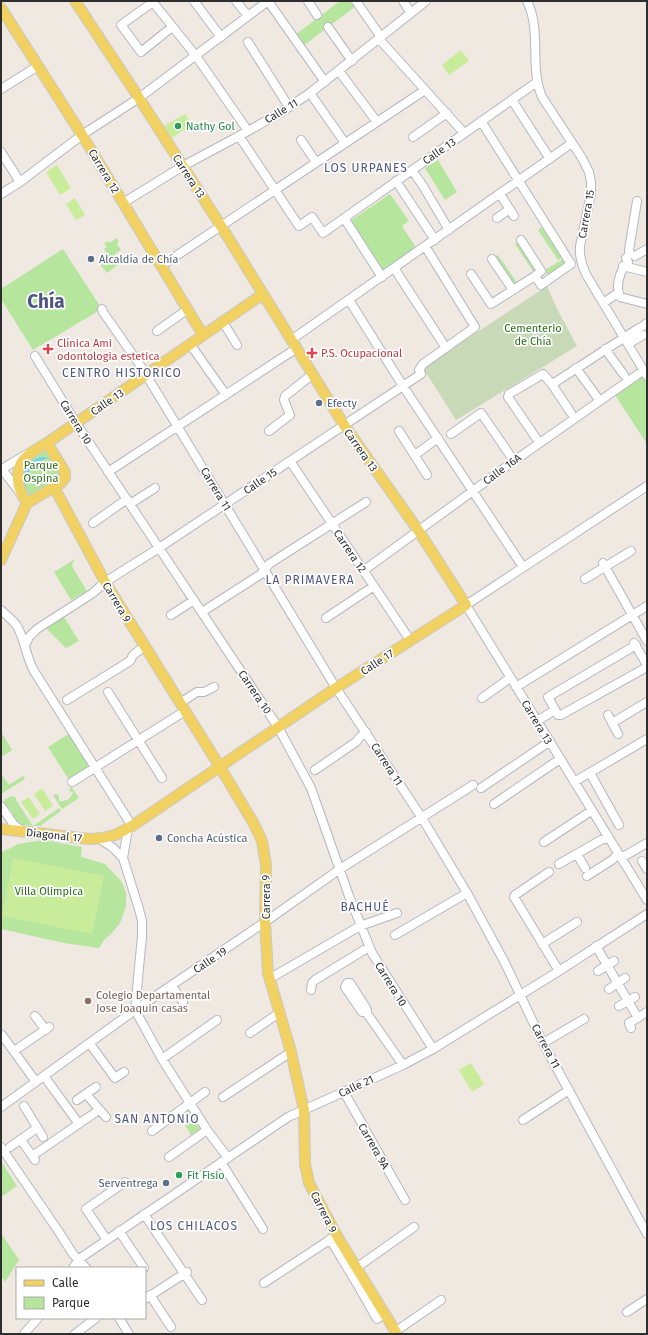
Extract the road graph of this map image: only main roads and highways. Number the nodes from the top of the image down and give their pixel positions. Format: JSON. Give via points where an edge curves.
{"nodes":[{"id":1,"x":75,"y":1,"type":"edge"},
{"id":2,"x":1,"y":8,"type":"edge"},
{"id":3,"x":263,"y":294,"type":"junction"},
{"id":4,"x":203,"y":335,"type":"junction"},
{"id":5,"x":47,"y":443,"type":"junction"},
{"id":6,"x":54,"y":487,"type":"junction"},
{"id":7,"x":24,"y":499,"type":"junction"},
{"id":8,"x":4,"y":546,"type":"edge"},
{"id":9,"x":1,"y":560,"type":"edge"},
{"id":10,"x":466,"y":605,"type":"joint"},
{"id":11,"x":220,"y":767,"type":"junction"},
{"id":12,"x":1,"y":829,"type":"edge"},
{"id":13,"x":104,"y":839,"type":"joint"},
{"id":14,"x":397,"y":1333,"type":"edge"}],
"edges":[{"from":1,"to":3,"type":"main road","name":"Carrera 13","via":[[140,98]]},
{"from":2,"to":4,"type":"main road","name":"Carrera 12","via":[[82,135]]},
{"from":3,"to":4,"type":"main road","name":"Calle 13"},
{"from":3,"to":10,"type":"main road","name":"Carrera 13","via":[[344,425],[418,530]]},
{"from":4,"to":5,"type":"main road","name":"Calle 13"},
{"from":5,"to":6,"type":"main road","via":[[65,472],[65,478]]},
{"from":5,"to":7,"type":"main road","name":"Calle 13","via":[[29,453],[18,473],[18,486]]},
{"from":6,"to":7,"type":"main road"},
{"from":6,"to":11,"type":"main road","name":"Carrera 9","via":[[105,582]]},
{"from":7,"to":8,"type":"main road"},
{"from":8,"to":9,"type":"main road"},
{"from":10,"to":11,"type":"main road","name":"Calle 17","via":[[336,688]]},
{"from":11,"to":13,"type":"main road","name":"Calle 17","via":[[130,827]]},
{"from":11,"to":14,"type":"main road","name":"Carrera 9","via":[[254,824],[264,849],[269,979],[291,1052],[304,1110],[306,1172],[309,1183],[333,1238],[356,1268]]},
{"from":12,"to":13,"type":"main road","name":"Diagonal 17"}]}
